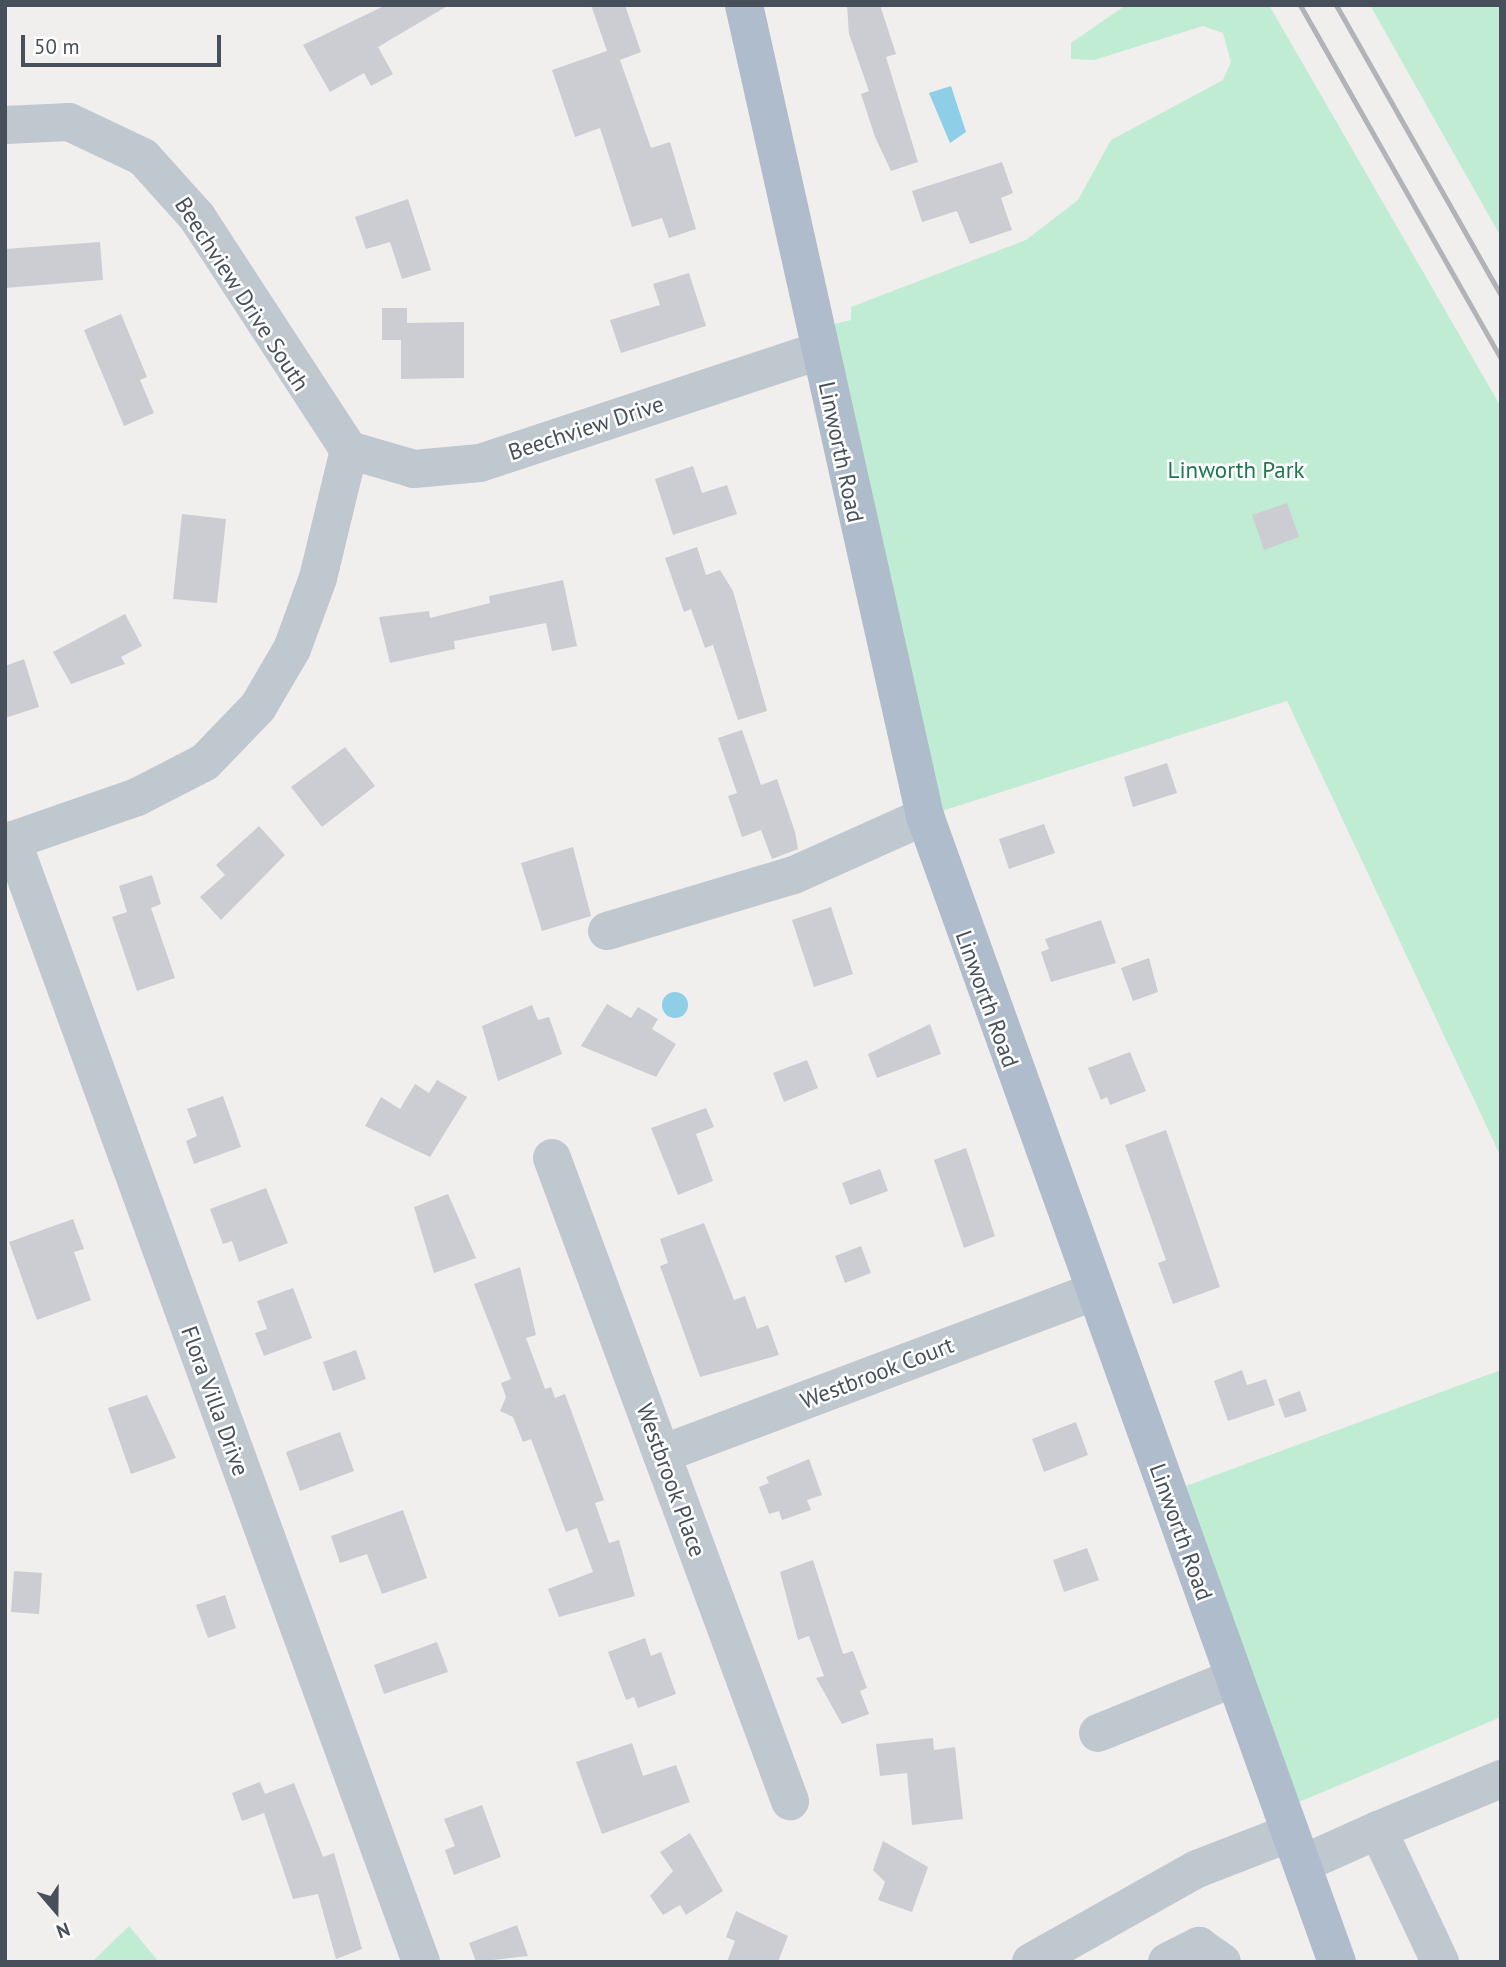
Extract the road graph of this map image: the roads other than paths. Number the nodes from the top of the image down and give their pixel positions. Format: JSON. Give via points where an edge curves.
{"nodes":[{"id":1,"x":744,"y":5,"type":"edge"},
{"id":2,"x":5,"y":125,"type":"edge"},
{"id":3,"x":820,"y":351,"type":"junction"},
{"id":4,"x":349,"y":450,"type":"junction"},
{"id":5,"x":925,"y":816,"type":"junction"},
{"id":6,"x":9,"y":841,"type":"edge"},
{"id":7,"x":607,"y":930,"type":"dead end"},
{"id":8,"x":552,"y":1158,"type":"dead end"},
{"id":9,"x":1093,"y":1292,"type":"junction"},
{"id":10,"x":662,"y":1454,"type":"junction"},
{"id":11,"x":1234,"y":1678,"type":"junction"},
{"id":12,"x":1098,"y":1734,"type":"dead end"},
{"id":13,"x":1501,"y":1779,"type":"edge"},
{"id":14,"x":790,"y":1801,"type":"dead end"},
{"id":15,"x":1378,"y":1830,"type":"junction"},
{"id":16,"x":1296,"y":1849,"type":"junction"},
{"id":17,"x":421,"y":1962,"type":"edge"},
{"id":18,"x":1031,"y":1962,"type":"edge"},
{"id":19,"x":1167,"y":1962,"type":"edge"},
{"id":20,"x":1222,"y":1962,"type":"edge"},
{"id":21,"x":1336,"y":1962,"type":"edge"},
{"id":22,"x":1440,"y":1962,"type":"edge"}],
"edges":[{"from":1,"to":3,"type":"main road","name":"Linworth Road"},
{"from":2,"to":4,"type":"street","name":"Beechview Drive South","via":[[69,122],[143,157],[197,217]]},
{"from":3,"to":4,"type":"street","name":"Beechview Drive","via":[[480,463],[414,469]]},
{"from":3,"to":5,"type":"main road","name":"Linworth Road"},
{"from":4,"to":6,"type":"street","via":[[318,578],[292,649],[258,707],[205,762],[137,797]]},
{"from":5,"to":7,"type":"street","via":[[794,875]]},
{"from":5,"to":9,"type":"main road","name":"Linworth Road"},
{"from":6,"to":17,"type":"street","name":"Flora Villa Drive"},
{"from":8,"to":10,"type":"street","name":"Westbrook Place"},
{"from":9,"to":10,"type":"street","name":"Westbrook Court"},
{"from":9,"to":11,"type":"main road","name":"Linworth Road"},
{"from":10,"to":14,"type":"street","name":"Westbrook Place"},
{"from":11,"to":12,"type":"street"},
{"from":11,"to":16,"type":"main road","name":"Linworth Road"},
{"from":13,"to":15,"type":"street"},
{"from":15,"to":16,"type":"street"},
{"from":15,"to":22,"type":"street"},
{"from":16,"to":18,"type":"street","via":[[1197,1869]]},
{"from":16,"to":21,"type":"main road","name":"Linworth Road"},
{"from":19,"to":20,"type":"street","via":[[1199,1946]]}]}
